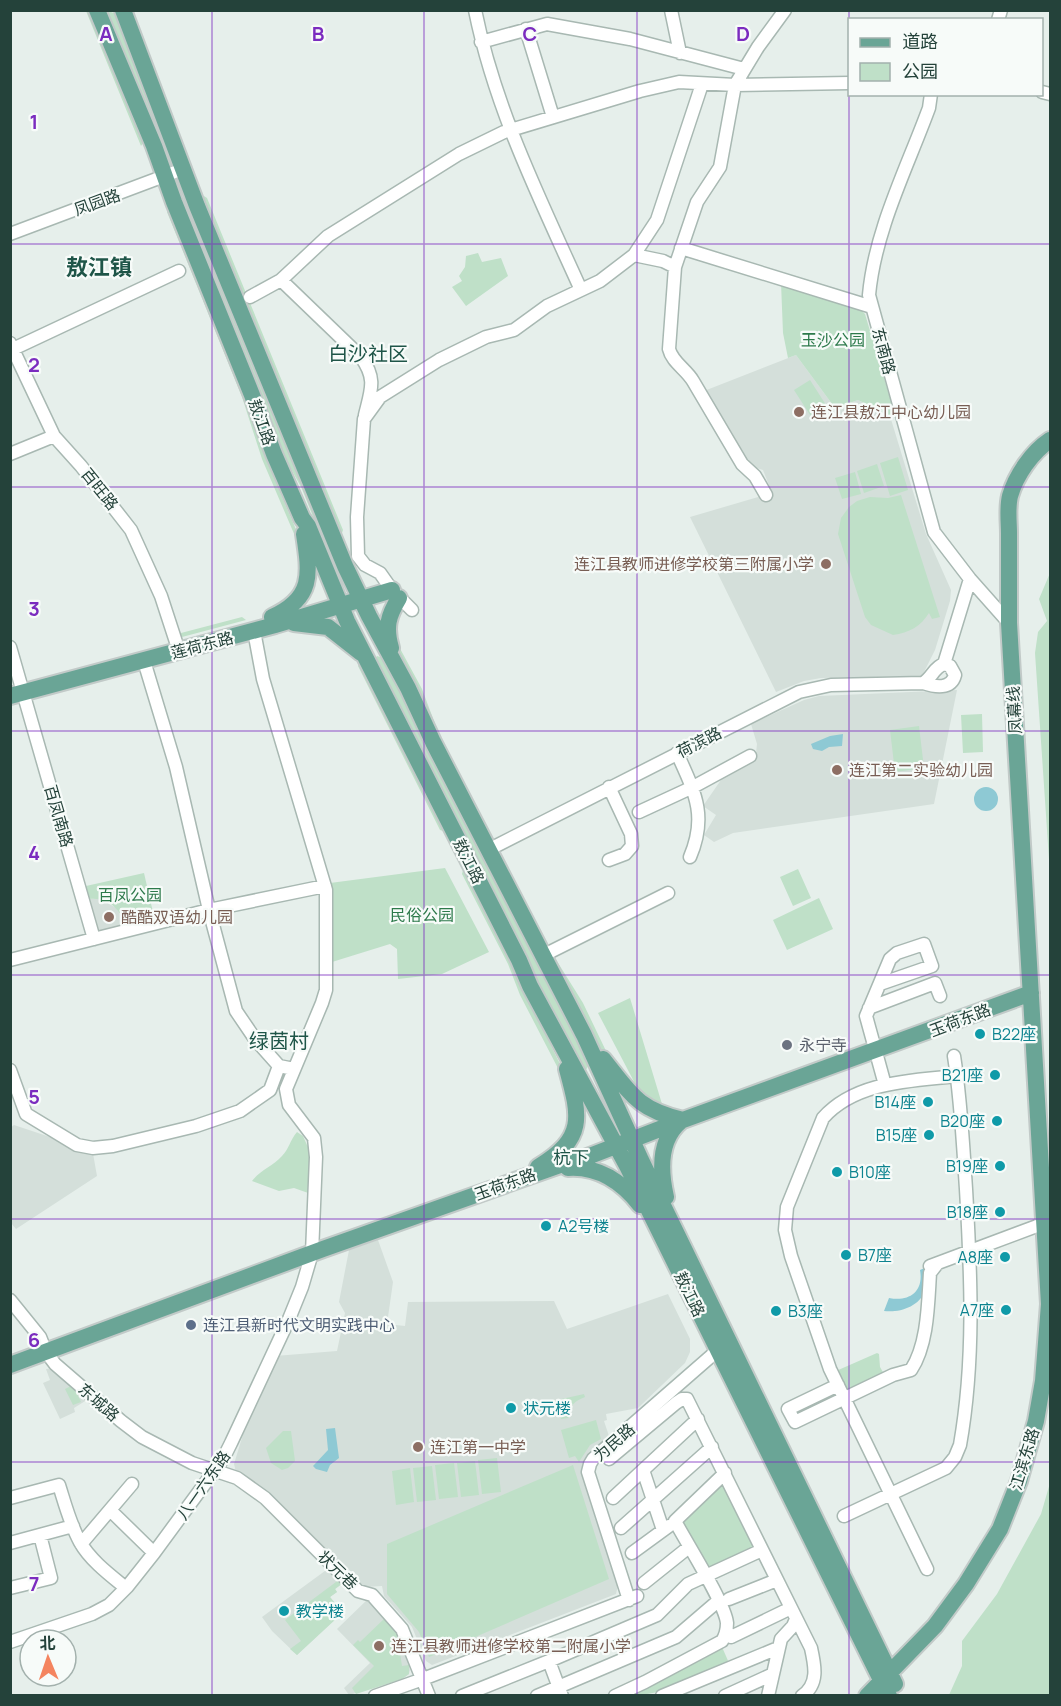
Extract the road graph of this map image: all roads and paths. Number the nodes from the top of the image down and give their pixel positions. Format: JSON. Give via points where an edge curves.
{"nodes":[{"id":1,"x":97,"y":10,"type":"edge"},
{"id":2,"x":475,"y":10,"type":"edge"},
{"id":3,"x":671,"y":10,"type":"edge"},
{"id":4,"x":785,"y":10,"type":"edge"},
{"id":5,"x":125,"y":11,"type":"edge"},
{"id":6,"x":526,"y":29,"type":"junction"},
{"id":7,"x":481,"y":42,"type":"junction"},
{"id":8,"x":680,"y":53,"type":"junction"},
{"id":9,"x":744,"y":69,"type":"junction"},
{"id":10,"x":848,"y":82,"type":"edge"},
{"id":11,"x":702,"y":84,"type":"junction"},
{"id":12,"x":735,"y":86,"type":"junction"},
{"id":13,"x":931,"y":96,"type":"edge"},
{"id":14,"x":553,"y":117,"type":"junction"},
{"id":15,"x":167,"y":126,"type":"junction"},
{"id":16,"x":510,"y":130,"type":"junction"},
{"id":17,"x":148,"y":133,"type":"junction"},
{"id":18,"x":183,"y":169,"type":"junction"},
{"id":19,"x":165,"y":176,"type":"junction"},
{"id":20,"x":197,"y":206,"type":"junction"},
{"id":21,"x":178,"y":214,"type":"junction"},
{"id":22,"x":10,"y":234,"type":"edge"},
{"id":23,"x":681,"y":248,"type":"junction"},
{"id":24,"x":634,"y":255,"type":"junction"},
{"id":25,"x":675,"y":267,"type":"junction"},
{"id":26,"x":179,"y":271,"type":"dead end"},
{"id":27,"x":281,"y":280,"type":"junction"},
{"id":28,"x":581,"y":290,"type":"junction"},
{"id":29,"x":250,"y":297,"type":"dead end"},
{"id":30,"x":872,"y":307,"type":"junction"},
{"id":31,"x":12,"y":346,"type":"edge"},
{"id":32,"x":364,"y":419,"type":"junction"},
{"id":33,"x":54,"y":436,"type":"junction"},
{"id":34,"x":1047,"y":442,"type":"edge"},
{"id":35,"x":10,"y":454,"type":"edge"},
{"id":36,"x":766,"y":495,"type":"dead end"},
{"id":37,"x":302,"y":518,"type":"junction"},
{"id":38,"x":970,"y":579,"type":"junction"},
{"id":39,"x":393,"y":591,"type":"junction"},
{"id":40,"x":359,"y":596,"type":"junction"},
{"id":41,"x":340,"y":602,"type":"junction"},
{"id":42,"x":412,"y":610,"type":"dead end"},
{"id":43,"x":273,"y":621,"type":"junction"},
{"id":44,"x":1009,"y":623,"type":"junction"},
{"id":45,"x":254,"y":631,"type":"junction"},
{"id":46,"x":176,"y":642,"type":"junction"},
{"id":47,"x":385,"y":646,"type":"junction"},
{"id":48,"x":10,"y":647,"type":"edge"},
{"id":49,"x":364,"y":655,"type":"junction"},
{"id":50,"x":144,"y":661,"type":"junction"},
{"id":51,"x":944,"y":664,"type":"junction"},
{"id":52,"x":396,"y":666,"type":"junction"},
{"id":53,"x":923,"y":683,"type":"junction"},
{"id":54,"x":17,"y":690,"type":"edge"},
{"id":55,"x":677,"y":753,"type":"junction"},
{"id":56,"x":750,"y":756,"type":"dead end"},
{"id":57,"x":609,"y":787,"type":"junction"},
{"id":58,"x":693,"y":787,"type":"junction"},
{"id":59,"x":639,"y":812,"type":"dead end"},
{"id":60,"x":488,"y":850,"type":"junction"},
{"id":61,"x":690,"y":857,"type":"dead end"},
{"id":62,"x":609,"y":860,"type":"dead end"},
{"id":63,"x":325,"y":886,"type":"junction"},
{"id":64,"x":668,"y":893,"type":"dead end"},
{"id":65,"x":209,"y":910,"type":"junction"},
{"id":66,"x":94,"y":939,"type":"junction"},
{"id":67,"x":542,"y":956,"type":"junction"},
{"id":68,"x":10,"y":960,"type":"edge"},
{"id":69,"x":895,"y":979,"type":"junction"},
{"id":70,"x":880,"y":984,"type":"junction"},
{"id":71,"x":1031,"y":993,"type":"junction"},
{"id":72,"x":902,"y":996,"type":"junction"},
{"id":73,"x":940,"y":996,"type":"dead end"},
{"id":74,"x":869,"y":1008,"type":"junction"},
{"id":75,"x":585,"y":1035,"type":"junction"},
{"id":76,"x":561,"y":1046,"type":"junction"},
{"id":77,"x":877,"y":1051,"type":"junction"},
{"id":78,"x":954,"y":1056,"type":"dead end"},
{"id":79,"x":279,"y":1066,"type":"junction"},
{"id":80,"x":599,"y":1067,"type":"junction"},
{"id":81,"x":294,"y":1069,"type":"junction"},
{"id":82,"x":10,"y":1070,"type":"edge"},
{"id":83,"x":578,"y":1075,"type":"junction"},
{"id":84,"x":957,"y":1076,"type":"junction"},
{"id":85,"x":885,"y":1085,"type":"junction"},
{"id":86,"x":683,"y":1120,"type":"junction"},
{"id":87,"x":632,"y":1140,"type":"junction"},
{"id":88,"x":616,"y":1146,"type":"junction"},
{"id":89,"x":581,"y":1164,"type":"junction"},
{"id":90,"x":517,"y":1180,"type":"junction"},
{"id":91,"x":962,"y":1221,"type":"dead end"},
{"id":92,"x":1045,"y":1223,"type":"junction"},
{"id":93,"x":667,"y":1230,"type":"junction"},
{"id":94,"x":967,"y":1246,"type":"junction"},
{"id":95,"x":312,"y":1253,"type":"junction"},
{"id":96,"x":10,"y":1300,"type":"edge"},
{"id":97,"x":718,"y":1350,"type":"junction"},
{"id":98,"x":46,"y":1352,"type":"junction"},
{"id":99,"x":10,"y":1365,"type":"edge"},
{"id":100,"x":838,"y":1385,"type":"junction"},
{"id":101,"x":844,"y":1398,"type":"junction"},
{"id":102,"x":790,"y":1416,"type":"junction"},
{"id":103,"x":698,"y":1419,"type":"junction"},
{"id":104,"x":771,"y":1425,"type":"junction"},
{"id":105,"x":712,"y":1447,"type":"junction"},
{"id":106,"x":223,"y":1459,"type":"junction"},
{"id":107,"x":609,"y":1459,"type":"dead end"},
{"id":108,"x":215,"y":1470,"type":"junction"},
{"id":109,"x":643,"y":1470,"type":"junction"},
{"id":110,"x":725,"y":1473,"type":"junction"},
{"id":111,"x":231,"y":1474,"type":"junction"},
{"id":112,"x":132,"y":1484,"type":"dead end"},
{"id":113,"x":891,"y":1494,"type":"junction"},
{"id":114,"x":10,"y":1498,"type":"edge"},
{"id":115,"x":613,"y":1498,"type":"dead end"},
{"id":116,"x":653,"y":1501,"type":"junction"},
{"id":117,"x":110,"y":1510,"type":"junction"},
{"id":118,"x":844,"y":1515,"type":"dead end"},
{"id":119,"x":675,"y":1521,"type":"junction"},
{"id":120,"x":73,"y":1526,"type":"junction"},
{"id":121,"x":621,"y":1528,"type":"dead end"},
{"id":122,"x":663,"y":1530,"type":"junction"},
{"id":123,"x":40,"y":1535,"type":"junction"},
{"id":124,"x":10,"y":1543,"type":"edge"},
{"id":125,"x":81,"y":1544,"type":"junction"},
{"id":126,"x":689,"y":1547,"type":"junction"},
{"id":127,"x":762,"y":1550,"type":"junction"},
{"id":128,"x":154,"y":1553,"type":"junction"},
{"id":129,"x":632,"y":1553,"type":"dead end"},
{"id":130,"x":927,"y":1569,"type":"dead end"},
{"id":131,"x":705,"y":1575,"type":"junction"},
{"id":132,"x":777,"y":1580,"type":"junction"},
{"id":133,"x":644,"y":1583,"type":"dead end"},
{"id":134,"x":10,"y":1588,"type":"edge"},
{"id":135,"x":126,"y":1588,"type":"junction"},
{"id":136,"x":724,"y":1600,"type":"junction"},
{"id":137,"x":793,"y":1613,"type":"junction"},
{"id":138,"x":731,"y":1637,"type":"dead end"},
{"id":139,"x":10,"y":1642,"type":"edge"},
{"id":140,"x":778,"y":1648,"type":"junction"},
{"id":141,"x":549,"y":1661,"type":"junction"},
{"id":142,"x":771,"y":1676,"type":"junction"},
{"id":143,"x":423,"y":1679,"type":"junction"},
{"id":144,"x":495,"y":1682,"type":"junction"},
{"id":145,"x":891,"y":1687,"type":"edge"},
{"id":146,"x":561,"y":1691,"type":"edge"},
{"id":147,"x":375,"y":1695,"type":"edge"},
{"id":148,"x":429,"y":1695,"type":"edge"},
{"id":149,"x":462,"y":1695,"type":"edge"},
{"id":150,"x":500,"y":1695,"type":"edge"},
{"id":151,"x":537,"y":1695,"type":"edge"},
{"id":152,"x":615,"y":1695,"type":"edge"},
{"id":153,"x":662,"y":1695,"type":"edge"},
{"id":154,"x":725,"y":1695,"type":"edge"},
{"id":155,"x":768,"y":1695,"type":"edge"},
{"id":156,"x":802,"y":1695,"type":"edge"},
{"id":157,"x":867,"y":1695,"type":"edge"}],
"edges":[{"from":1,"to":17,"type":"main road","name":"敖江路"},
{"from":2,"to":7,"type":"street"},
{"from":3,"to":8,"type":"street"},
{"from":4,"to":9,"type":"street"},
{"from":5,"to":15,"type":"main road","name":"敖江路"},
{"from":6,"to":7,"type":"street"},
{"from":6,"to":8,"type":"street","via":[[547,24],[630,39]]},
{"from":6,"to":14,"type":"street"},
{"from":7,"to":16,"type":"street"},
{"from":8,"to":9,"type":"street"},
{"from":9,"to":12,"type":"street"},
{"from":10,"to":12,"type":"street"},
{"from":11,"to":12,"type":"street"},
{"from":11,"to":14,"type":"street","via":[[679,82]]},
{"from":11,"to":24,"type":"street","via":[[657,220]]},
{"from":12,"to":23,"type":"street","via":[[720,167],[697,202]]},
{"from":13,"to":30,"type":"street","name":"东南路","via":[[884,232],[871,280]]},
{"from":14,"to":16,"type":"street"},
{"from":15,"to":17,"type":"main road"},
{"from":15,"to":18,"type":"main road","name":"敖江路"},
{"from":16,"to":27,"type":"street","via":[[459,154],[328,236]]},
{"from":16,"to":28,"type":"street"},
{"from":17,"to":19,"type":"main road","name":"敖江路"},
{"from":18,"to":19,"type":"street","name":"凤园路"},
{"from":18,"to":20,"type":"main road","name":"敖江路"},
{"from":19,"to":21,"type":"main road","name":"敖江路"},
{"from":19,"to":22,"type":"street","name":"凤园路"},
{"from":20,"to":21,"type":"main road"},
{"from":20,"to":40,"type":"main road","name":"敖江路"},
{"from":21,"to":37,"type":"main road","name":"敖江路"},
{"from":23,"to":25,"type":"street"},
{"from":23,"to":30,"type":"street"},
{"from":24,"to":25,"type":"street"},
{"from":24,"to":28,"type":"street"},
{"from":25,"to":36,"type":"street","via":[[669,353],[691,376],[742,464]]},
{"from":26,"to":31,"type":"street"},
{"from":27,"to":29,"type":"street"},
{"from":27,"to":32,"type":"street","via":[[370,369],[372,384]]},
{"from":28,"to":32,"type":"street","via":[[547,306],[514,330],[486,337],[439,360],[380,397]]},
{"from":30,"to":38,"type":"street","name":"东南路","via":[[933,528]]},
{"from":31,"to":33,"type":"street","name":"百旺路"},
{"from":32,"to":39,"type":"street","via":[[358,556],[380,573]]},
{"from":33,"to":35,"type":"street"},
{"from":33,"to":46,"type":"street","name":"百旺路","via":[[131,530]]},
{"from":34,"to":44,"type":"main road","name":"凤幕线","via":[[1021,470],[1009,499]]},
{"from":37,"to":41,"type":"main road","name":"敖江路"},
{"from":37,"to":43,"type":"main road","via":[[309,564],[306,585],[295,604]]},
{"from":38,"to":44,"type":"street","name":"东南路"},
{"from":38,"to":51,"type":"street","name":"荷滨路"},
{"from":39,"to":40,"type":"main road","name":"莲荷东路"},
{"from":39,"to":42,"type":"street"},
{"from":39,"to":52,"type":"main road","via":[[388,628]]},
{"from":40,"to":41,"type":"main road","name":"莲荷东路"},
{"from":40,"to":47,"type":"main road","name":"敖江路"},
{"from":41,"to":43,"type":"main road","name":"莲荷东路"},
{"from":41,"to":49,"type":"main road","name":"敖江路"},
{"from":43,"to":45,"type":"main road","name":"莲荷东路"},
{"from":43,"to":46,"type":"main road","name":"莲荷东路"},
{"from":43,"to":49,"type":"main road","via":[[328,627]]},
{"from":44,"to":71,"type":"main road","name":"凤幕线"},
{"from":45,"to":50,"type":"main road","name":"莲荷东路"},
{"from":45,"to":63,"type":"street","via":[[263,679]]},
{"from":46,"to":54,"type":"main road","name":"莲荷东路"},
{"from":47,"to":49,"type":"main road"},
{"from":47,"to":52,"type":"main road","name":"敖江路"},
{"from":48,"to":54,"type":"street","name":"百凤南路"},
{"from":49,"to":76,"type":"main road","name":"敖江路"},
{"from":50,"to":54,"type":"main road","name":"莲荷东路"},
{"from":50,"to":65,"type":"street","via":[[176,767]]},
{"from":51,"to":53,"type":"street"},
{"from":51,"to":53,"type":"street","name":"荷滨路","via":[[954,672],[951,684]]},
{"from":52,"to":60,"type":"main road","name":"敖江路"},
{"from":53,"to":55,"type":"street","name":"荷滨路","via":[[806,689]]},
{"from":54,"to":66,"type":"street","name":"百凤南路"},
{"from":55,"to":57,"type":"street","name":"荷滨路"},
{"from":55,"to":58,"type":"street"},
{"from":56,"to":58,"type":"street"},
{"from":57,"to":60,"type":"street","name":"荷滨路"},
{"from":57,"to":62,"type":"street","via":[[631,834],[632,846],[625,854]]},
{"from":58,"to":59,"type":"street"},
{"from":58,"to":61,"type":"street","via":[[700,817]]},
{"from":60,"to":67,"type":"main road","name":"敖江路"},
{"from":63,"to":65,"type":"street"},
{"from":63,"to":81,"type":"street","via":[[326,990]]},
{"from":64,"to":67,"type":"street"},
{"from":65,"to":66,"type":"street"},
{"from":65,"to":79,"type":"street","via":[[236,1011]]},
{"from":66,"to":68,"type":"street"},
{"from":67,"to":75,"type":"main road","name":"敖江路"},
{"from":69,"to":70,"type":"street"},
{"from":69,"to":70,"type":"street","via":[[932,966],[924,944],[890,959]]},
{"from":69,"to":72,"type":"street"},
{"from":70,"to":74,"type":"street"},
{"from":71,"to":77,"type":"main road","name":"玉荷东路"},
{"from":71,"to":92,"type":"main road","name":"江滨东路"},
{"from":72,"to":73,"type":"street","via":[[935,983]]},
{"from":72,"to":74,"type":"street"},
{"from":74,"to":77,"type":"street","via":[[866,1016]]},
{"from":75,"to":80,"type":"main road","name":"敖江路"},
{"from":75,"to":86,"type":"main road","via":[[635,1099],[652,1110]]},
{"from":76,"to":83,"type":"main road","name":"敖江路"},
{"from":76,"to":90,"type":"main road","via":[[576,1102],[576,1128],[548,1161]]},
{"from":77,"to":85,"type":"street"},
{"from":77,"to":86,"type":"main road","name":"玉荷东路"},
{"from":78,"to":84,"type":"street"},
{"from":79,"to":81,"type":"street"},
{"from":79,"to":82,"type":"street","via":[[270,1089],[240,1111],[196,1126],[93,1148],[77,1145],[26,1114]]},
{"from":80,"to":83,"type":"main road","via":[[597,1080],[590,1082]]},
{"from":80,"to":87,"type":"main road","name":"敖江路"},
{"from":81,"to":95,"type":"street","name":"八一六东路","via":[[286,1096],[293,1114],[314,1138],[316,1156]]},
{"from":83,"to":88,"type":"main road","name":"敖江路"},
{"from":84,"to":85,"type":"street","via":[[928,1085]]},
{"from":84,"to":94,"type":"street"},
{"from":85,"to":100,"type":"street","via":[[844,1100],[823,1118],[787,1207],[785,1230],[791,1256]]},
{"from":86,"to":87,"type":"main road","name":"玉荷东路"},
{"from":86,"to":93,"type":"main road","via":[[665,1143],[662,1180]]},
{"from":87,"to":88,"type":"main road","name":"玉荷东路"},
{"from":87,"to":93,"type":"main road","name":"敖江路"},
{"from":88,"to":89,"type":"main road","name":"玉荷东路"},
{"from":88,"to":93,"type":"main road","name":"敖江路"},
{"from":89,"to":90,"type":"main road"},
{"from":89,"to":93,"type":"main road","via":[[620,1184]]},
{"from":90,"to":95,"type":"main road","name":"玉荷东路"},
{"from":91,"to":94,"type":"street"},
{"from":92,"to":94,"type":"street"},
{"from":92,"to":145,"type":"main road","name":"江滨东路","via":[[1047,1344],[1036,1421],[1019,1481],[1000,1529],[966,1584]]},
{"from":93,"to":97,"type":"main road","name":"敖江路"},
{"from":93,"to":104,"type":"main road","name":"敖江路"},
{"from":94,"to":101,"type":"street","via":[[931,1263],[922,1346],[911,1370]]},
{"from":94,"to":113,"type":"street","via":[[972,1329],[960,1445],[946,1468]]},
{"from":95,"to":98,"type":"main road","name":"玉荷东路"},
{"from":95,"to":106,"type":"street","name":"八一六东路","via":[[289,1319]]},
{"from":96,"to":98,"type":"street","name":"东城路","via":[[40,1337]]},
{"from":97,"to":143,"type":"street","name":"为民路","via":[[593,1459],[589,1467],[633,1598]]},
{"from":97,"to":145,"type":"main road","name":"敖江路"},
{"from":98,"to":99,"type":"main road","name":"玉荷东路"},
{"from":98,"to":108,"type":"street","name":"东城路","via":[[135,1432],[197,1465]]},
{"from":100,"to":101,"type":"street"},
{"from":100,"to":102,"type":"street","via":[[788,1409]]},
{"from":101,"to":102,"type":"street","via":[[795,1422]]},
{"from":101,"to":113,"type":"street"},
{"from":102,"to":104,"type":"street"},
{"from":103,"to":105,"type":"street"},
{"from":103,"to":107,"type":"street","via":[[687,1400],[682,1399]]},
{"from":103,"to":109,"type":"street"},
{"from":104,"to":145,"type":"main road","name":"敖江路"},
{"from":105,"to":110,"type":"street"},
{"from":105,"to":116,"type":"street"},
{"from":106,"to":108,"type":"street","name":"八一六东路"},
{"from":106,"to":111,"type":"street"},
{"from":108,"to":111,"type":"street","name":"状元巷"},
{"from":108,"to":128,"type":"street","name":"八一六东路"},
{"from":109,"to":115,"type":"street"},
{"from":109,"to":116,"type":"street"},
{"from":110,"to":119,"type":"street"},
{"from":110,"to":127,"type":"street"},
{"from":111,"to":143,"type":"street","name":"状元巷","via":[[265,1498],[358,1591],[374,1597],[402,1629]]},
{"from":112,"to":117,"type":"street"},
{"from":113,"to":118,"type":"street"},
{"from":113,"to":130,"type":"street"},
{"from":114,"to":120,"type":"street","via":[[59,1485]]},
{"from":116,"to":121,"type":"street"},
{"from":116,"to":122,"type":"street"},
{"from":117,"to":125,"type":"street"},
{"from":117,"to":128,"type":"street"},
{"from":119,"to":122,"type":"street"},
{"from":119,"to":126,"type":"street"},
{"from":120,"to":123,"type":"street"},
{"from":120,"to":125,"type":"street"},
{"from":122,"to":129,"type":"street"},
{"from":123,"to":124,"type":"street"},
{"from":123,"to":134,"type":"street","via":[[51,1578]]},
{"from":125,"to":135,"type":"street"},
{"from":126,"to":131,"type":"street"},
{"from":126,"to":133,"type":"street"},
{"from":127,"to":131,"type":"street"},
{"from":127,"to":132,"type":"street"},
{"from":128,"to":135,"type":"street","name":"八一六东路"},
{"from":131,"to":136,"type":"street"},
{"from":131,"to":141,"type":"street","via":[[688,1584],[657,1615]]},
{"from":132,"to":136,"type":"street"},
{"from":132,"to":137,"type":"street"},
{"from":135,"to":139,"type":"street","name":"八一六东路","via":[[109,1605],[92,1614]]},
{"from":136,"to":146,"type":"street","via":[[676,1637]]},
{"from":136,"to":152,"type":"street","via":[[727,1620],[722,1641]]},
{"from":137,"to":138,"type":"street"},
{"from":137,"to":140,"type":"street","via":[[793,1626]]},
{"from":137,"to":156,"type":"street","via":[[815,1664],[815,1679]]},
{"from":140,"to":142,"type":"street"},
{"from":140,"to":153,"type":"street"},
{"from":141,"to":144,"type":"street"},
{"from":141,"to":146,"type":"street"},
{"from":142,"to":154,"type":"street"},
{"from":142,"to":155,"type":"street"},
{"from":143,"to":147,"type":"street","name":"为民路"},
{"from":143,"to":148,"type":"street","name":"状元巷"},
{"from":144,"to":149,"type":"street"},
{"from":144,"to":150,"type":"street"},
{"from":145,"to":157,"type":"main road","name":"江滨东路"},
{"from":146,"to":151,"type":"street"}]}
